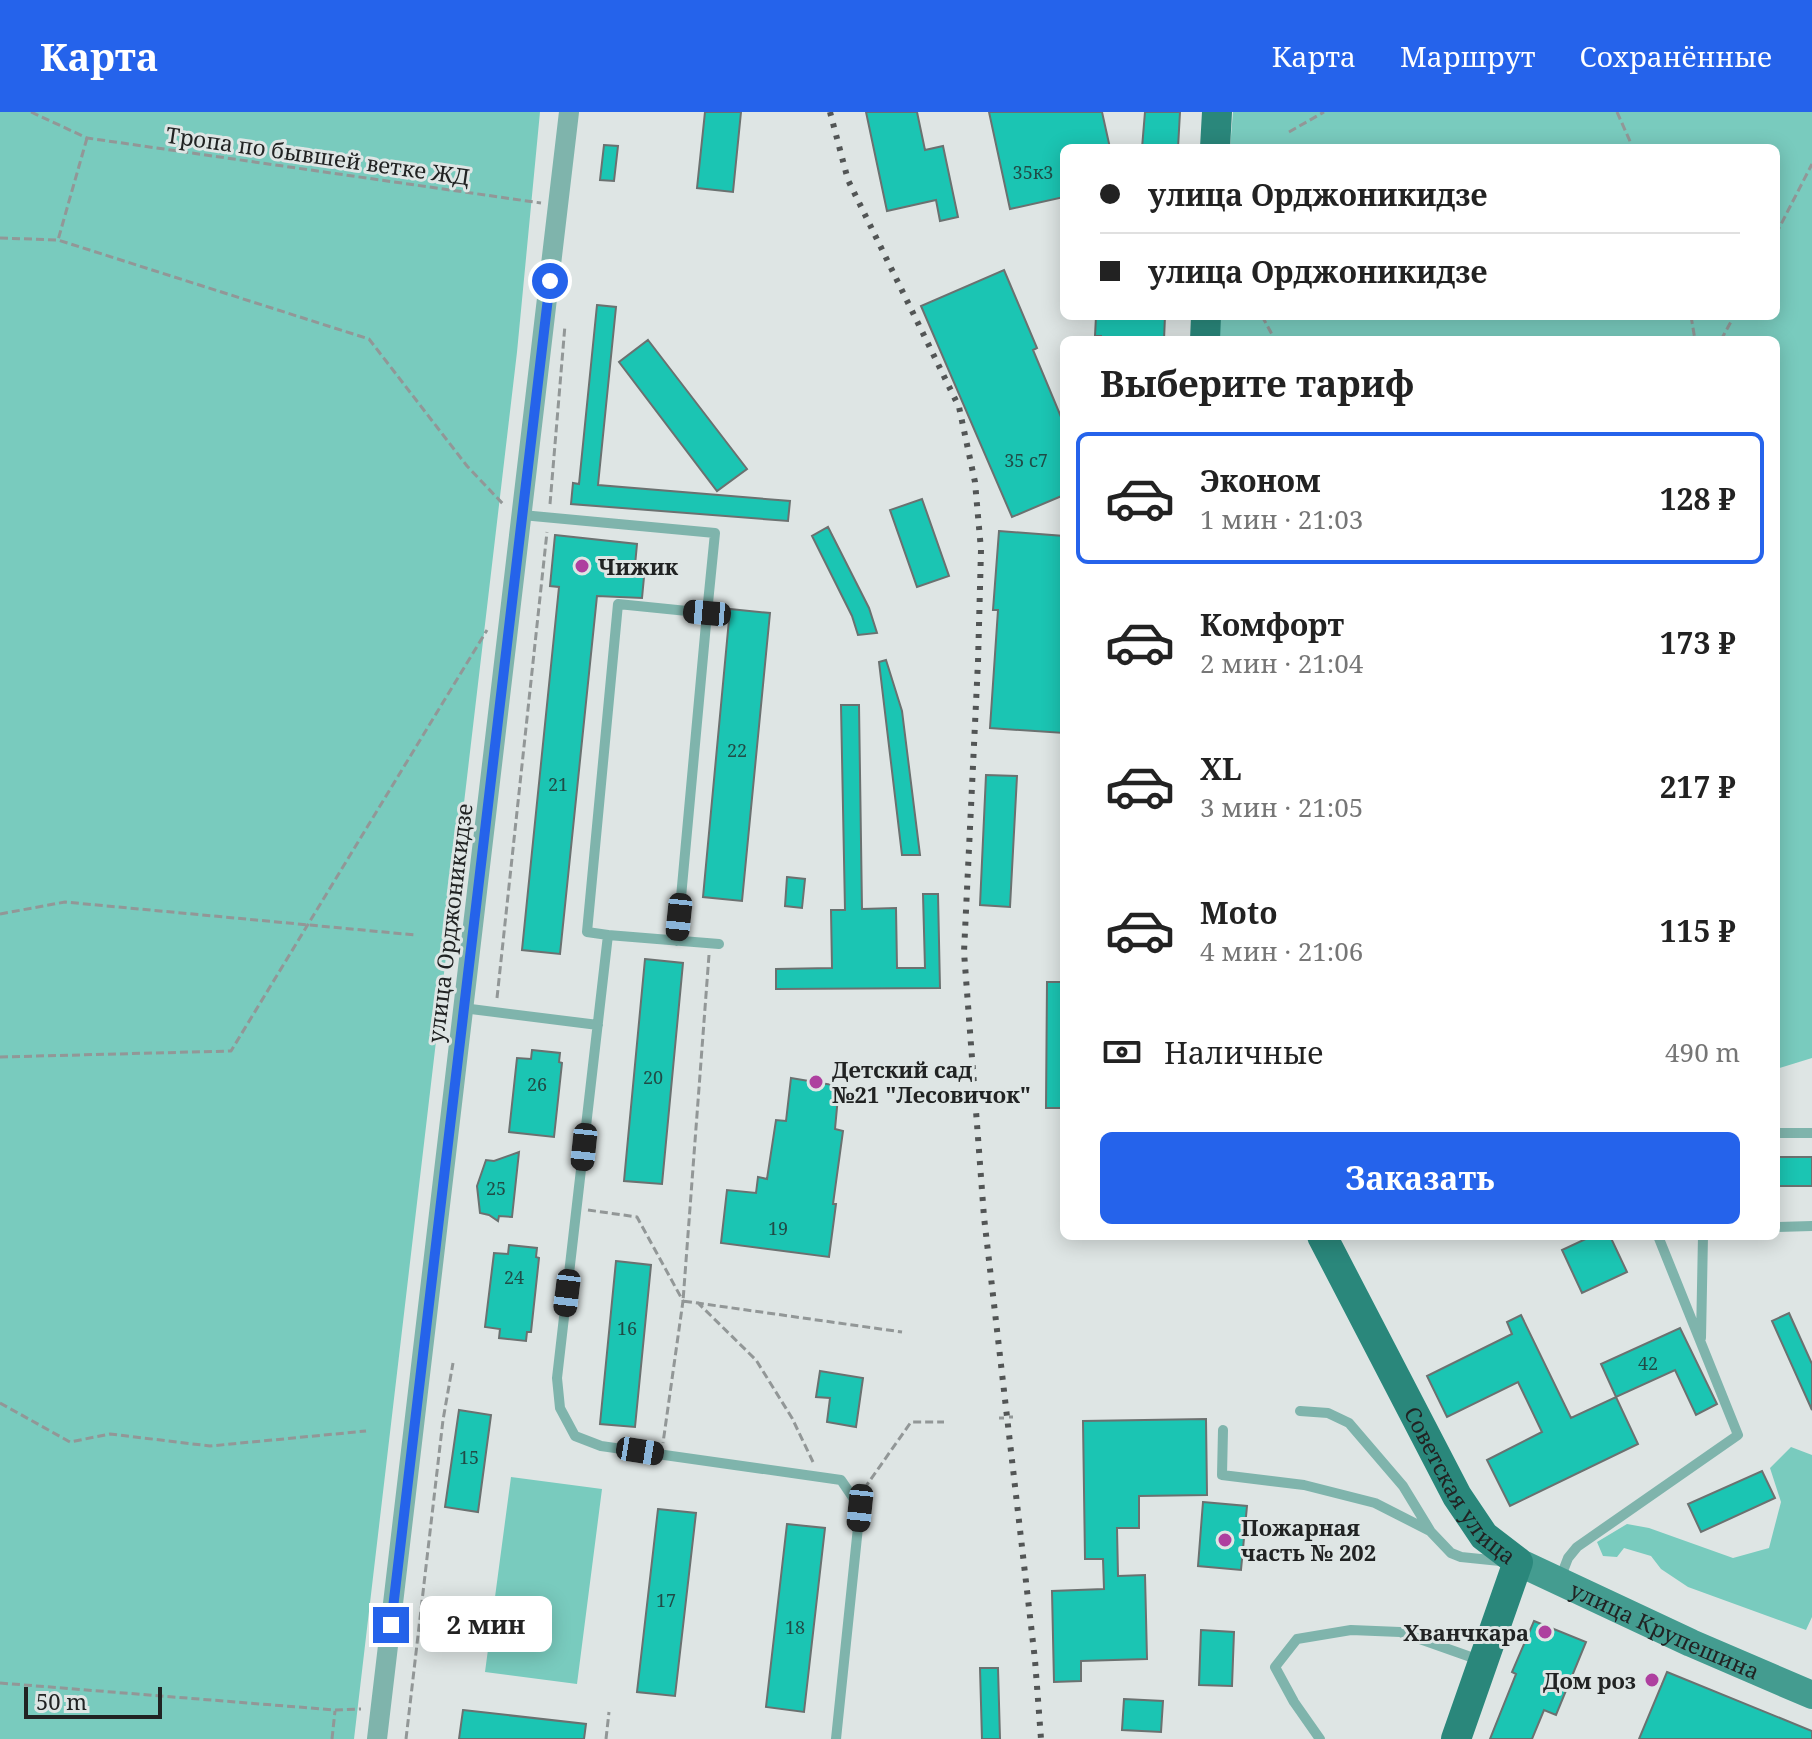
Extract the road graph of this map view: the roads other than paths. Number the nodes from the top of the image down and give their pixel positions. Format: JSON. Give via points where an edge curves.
{"nodes":[{"id":1,"x":569,"y":112,"type":"edge"},
{"id":2,"x":1217,"y":112,"type":"edge"},
{"id":3,"x":1215,"y":144,"type":"edge"},
{"id":4,"x":522,"y":519,"type":"junction"},
{"id":5,"x":707,"y":613,"type":"junction"},
{"id":6,"x":608,"y":935,"type":"junction"},
{"id":7,"x":677,"y":941,"type":"junction"},
{"id":8,"x":715,"y":944,"type":"road end"},
{"id":9,"x":463,"y":1008,"type":"junction"},
{"id":10,"x":598,"y":1025,"type":"junction"},
{"id":11,"x":1780,"y":1133,"type":"edge"},
{"id":12,"x":1812,"y":1133,"type":"edge"},
{"id":13,"x":1812,"y":1226,"type":"edge"},
{"id":14,"x":1780,"y":1227,"type":"edge"},
{"id":15,"x":1324,"y":1240,"type":"edge"},
{"id":16,"x":1660,"y":1240,"type":"edge"},
{"id":17,"x":1703,"y":1240,"type":"edge"},
{"id":18,"x":1701,"y":1343,"type":"junction"},
{"id":19,"x":1300,"y":1411,"type":"dead end"},
{"id":20,"x":1223,"y":1430,"type":"dead end"},
{"id":21,"x":1431,"y":1532,"type":"junction"},
{"id":22,"x":1518,"y":1562,"type":"junction"},
{"id":23,"x":1559,"y":1581,"type":"junction"},
{"id":24,"x":1484,"y":1662,"type":"junction"},
{"id":25,"x":1812,"y":1695,"type":"edge"},
{"id":26,"x":377,"y":1739,"type":"edge"},
{"id":27,"x":836,"y":1739,"type":"edge"},
{"id":28,"x":1320,"y":1739,"type":"edge"},
{"id":29,"x":1456,"y":1739,"type":"edge"}],
"edges":[{"from":1,"to":4,"type":"street","name":"улица Орджоникидзе"},
{"from":2,"to":3,"type":"main road"},
{"from":4,"to":5,"type":"lane","via":[[715,533]]},
{"from":4,"to":9,"type":"street","name":"улица Орджоникидзе"},
{"from":5,"to":6,"type":"lane","via":[[618,604],[587,932]]},
{"from":5,"to":7,"type":"lane"},
{"from":6,"to":7,"type":"lane"},
{"from":6,"to":10,"type":"lane"},
{"from":7,"to":8,"type":"lane"},
{"from":9,"to":10,"type":"lane"},
{"from":9,"to":26,"type":"street","name":"улица Орджоникидзе"},
{"from":10,"to":27,"type":"lane","via":[[557,1378],[560,1408],[575,1436],[601,1446],[841,1480],[860,1508]]},
{"from":11,"to":12,"type":"lane"},
{"from":13,"to":14,"type":"lane"},
{"from":15,"to":22,"type":"main road","name":"Советская улица","via":[[1457,1496],[1484,1536]]},
{"from":16,"to":18,"type":"lane"},
{"from":17,"to":18,"type":"lane"},
{"from":18,"to":23,"type":"lane","via":[[1738,1435],[1577,1547]]},
{"from":19,"to":21,"type":"lane","via":[[1328,1413],[1349,1423],[1403,1486]]},
{"from":20,"to":21,"type":"lane","via":[[1222,1475],[1304,1485],[1375,1503]]},
{"from":21,"to":22,"type":"lane","via":[[1461,1557]]},
{"from":22,"to":23,"type":"main road","name":"улица Крупешина"},
{"from":22,"to":24,"type":"main road","name":"Советская улица"},
{"from":23,"to":25,"type":"main road","name":"улица Крупешина"},
{"from":24,"to":28,"type":"lane","via":[[1400,1632],[1351,1630],[1297,1639],[1275,1667]]},
{"from":24,"to":29,"type":"main road","name":"Советская улица"}]}
